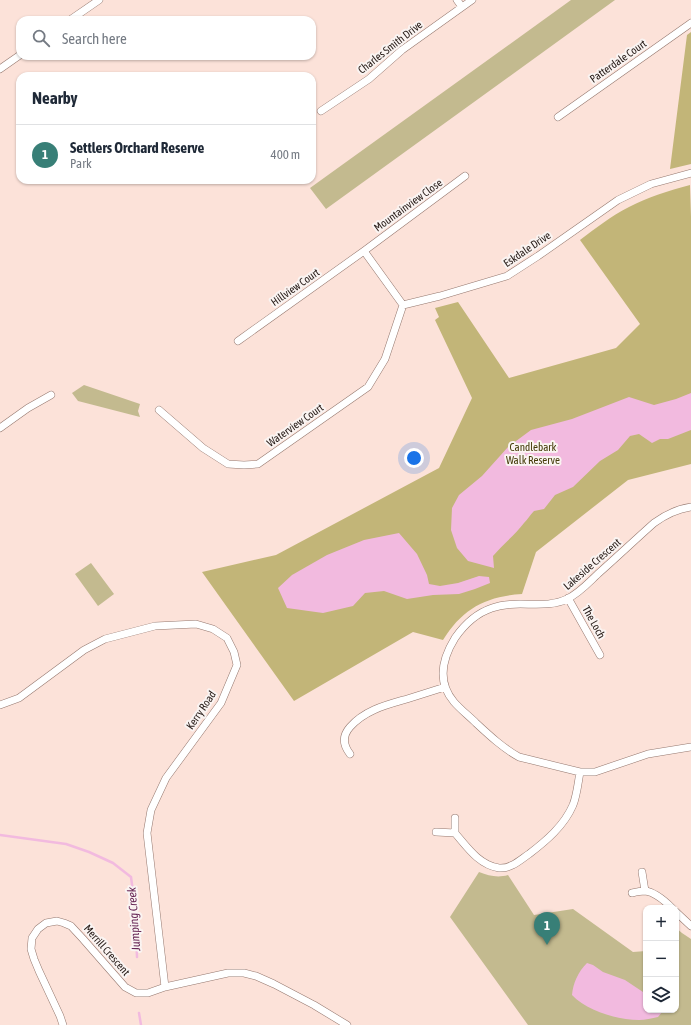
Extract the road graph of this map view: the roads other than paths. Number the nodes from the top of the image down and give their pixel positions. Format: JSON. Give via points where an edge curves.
{"nodes":[{"id":1,"x":99,"y":0,"type":"edge"},
{"id":2,"x":457,"y":0,"type":"edge"},
{"id":3,"x":472,"y":0,"type":"edge"},
{"id":4,"x":462,"y":7,"type":"junction"},
{"id":5,"x":76,"y":16,"type":"edge"},
{"id":6,"x":691,"y":23,"type":"edge"},
{"id":7,"x":16,"y":58,"type":"edge"},
{"id":8,"x":0,"y":70,"type":"edge"},
{"id":9,"x":321,"y":111,"type":"dead end"},
{"id":10,"x":558,"y":117,"type":"dead end"},
{"id":11,"x":691,"y":173,"type":"edge"},
{"id":12,"x":465,"y":176,"type":"dead end"},
{"id":13,"x":364,"y":251,"type":"junction"},
{"id":14,"x":403,"y":305,"type":"junction"},
{"id":15,"x":238,"y":341,"type":"dead end"},
{"id":16,"x":51,"y":395,"type":"dead end"},
{"id":17,"x":160,"y":410,"type":"dead end"},
{"id":18,"x":0,"y":428,"type":"edge"},
{"id":19,"x":691,"y":507,"type":"edge"},
{"id":20,"x":568,"y":598,"type":"junction"},
{"id":21,"x":600,"y":655,"type":"dead end"},
{"id":22,"x":445,"y":687,"type":"junction"},
{"id":23,"x":0,"y":705,"type":"edge"},
{"id":24,"x":691,"y":746,"type":"edge"},
{"id":25,"x":350,"y":754,"type":"dead end"},
{"id":26,"x":580,"y":772,"type":"junction"},
{"id":27,"x":455,"y":818,"type":"dead end"},
{"id":28,"x":436,"y":832,"type":"dead end"},
{"id":29,"x":454,"y":833,"type":"junction"},
{"id":30,"x":642,"y":872,"type":"dead end"},
{"id":31,"x":645,"y":891,"type":"junction"},
{"id":32,"x":632,"y":893,"type":"dead end"},
{"id":33,"x":669,"y":905,"type":"edge"},
{"id":34,"x":679,"y":915,"type":"edge"},
{"id":35,"x":691,"y":926,"type":"edge"},
{"id":36,"x":165,"y":987,"type":"junction"},
{"id":37,"x":63,"y":1025,"type":"edge"},
{"id":38,"x":347,"y":1025,"type":"edge"}],
"edges":[{"from":1,"to":5,"type":"street"},
{"from":2,"to":4,"type":"street"},
{"from":3,"to":4,"type":"street","name":"Charles Smith Drive"},
{"from":4,"to":9,"type":"street","name":"Charles Smith Drive","via":[[402,50],[369,79]]},
{"from":6,"to":10,"type":"street","name":"Patterdale Court"},
{"from":7,"to":8,"type":"street"},
{"from":11,"to":14,"type":"street","name":"Eskdale Drive","via":[[652,184],[618,200],[507,276]]},
{"from":12,"to":13,"type":"street","name":"Mountainview Close"},
{"from":13,"to":14,"type":"street"},
{"from":13,"to":15,"type":"street","name":"Hillview Court"},
{"from":14,"to":17,"type":"street","name":"Waterview Court","via":[[385,359],[368,388],[258,464],[228,464],[204,448]]},
{"from":16,"to":18,"type":"street"},
{"from":19,"to":20,"type":"street","name":"Lakeside Crescent","via":[[673,512],[654,523]]},
{"from":20,"to":21,"type":"street","name":"The Loch"},
{"from":20,"to":22,"type":"street","name":"Lakeside Crescent","via":[[553,604],[508,604],[492,608],[477,616],[463,627],[450,646],[443,667]]},
{"from":22,"to":25,"type":"street","via":[[388,705],[361,717],[344,737]]},
{"from":22,"to":26,"type":"street","name":"Lakeside Crescent","via":[[455,704],[511,753]]},
{"from":23,"to":36,"type":"street","name":"Kerry Road","via":[[19,698],[84,650],[106,639],[155,626],[196,624],[213,629],[227,638],[237,665],[221,703],[166,778],[151,810],[147,833]]},
{"from":24,"to":26,"type":"street","name":"Lakeside Crescent","via":[[648,754],[595,772]]},
{"from":26,"to":29,"type":"street","via":[[574,804],[562,824],[544,842],[506,868],[488,865],[480,860]]},
{"from":27,"to":29,"type":"street"},
{"from":28,"to":29,"type":"street"},
{"from":30,"to":31,"type":"street"},
{"from":31,"to":32,"type":"street"},
{"from":31,"to":33,"type":"street"},
{"from":34,"to":35,"type":"street"},
{"from":36,"to":37,"type":"street","name":"Merrill Crescent","via":[[148,993],[131,991],[71,926],[57,921],[46,923],[34,933],[31,943],[34,959]]},
{"from":36,"to":38,"type":"street","name":"Merrill Crescent","via":[[221,974],[244,973],[274,984]]}]}
